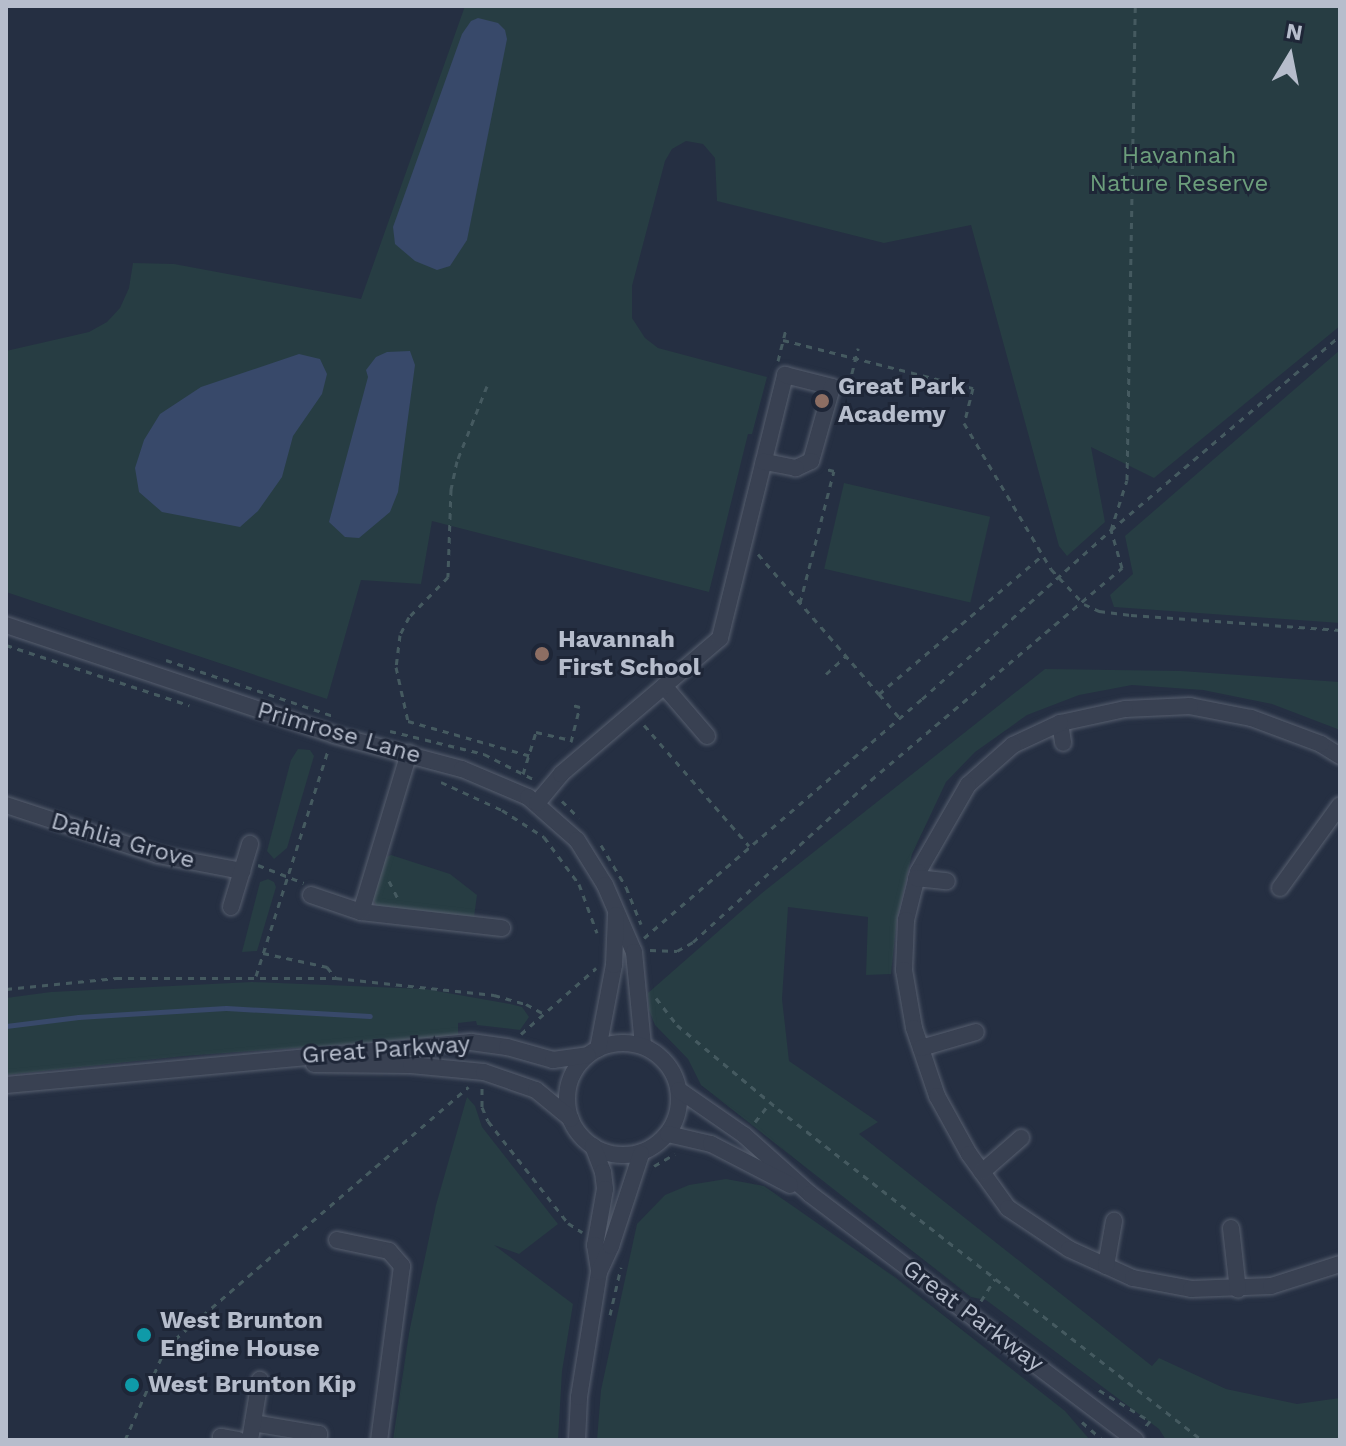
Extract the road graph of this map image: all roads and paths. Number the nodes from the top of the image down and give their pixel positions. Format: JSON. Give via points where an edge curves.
{"nodes":[{"id":1,"x":1135,"y":6,"type":"edge"},
{"id":2,"x":786,"y":330,"type":"dead end"},
{"id":3,"x":1340,"y":336,"type":"edge"},
{"id":4,"x":783,"y":340,"type":"junction"},
{"id":5,"x":775,"y":371,"type":"dead end"},
{"id":6,"x":487,"y":386,"type":"dead end"},
{"id":7,"x":764,"y":462,"type":"junction"},
{"id":8,"x":807,"y":464,"type":"junction"},
{"id":9,"x":1111,"y":530,"type":"junction"},
{"id":10,"x":743,"y":543,"type":"junction"},
{"id":11,"x":1043,"y":555,"type":"junction"},
{"id":12,"x":1059,"y":577,"type":"junction"},
{"id":13,"x":800,"y":603,"type":"junction"},
{"id":14,"x":1084,"y":604,"type":"junction"},
{"id":15,"x":8,"y":626,"type":"edge"},
{"id":16,"x":1340,"y":630,"type":"edge"},
{"id":17,"x":6,"y":643,"type":"edge"},
{"id":18,"x":846,"y":656,"type":"junction"},
{"id":19,"x":826,"y":674,"type":"dead end"},
{"id":20,"x":664,"y":686,"type":"junction"},
{"id":21,"x":879,"y":694,"type":"junction"},
{"id":22,"x":572,"y":705,"type":"dead end"},
{"id":23,"x":633,"y":713,"type":"junction"},
{"id":24,"x":900,"y":718,"type":"junction"},
{"id":25,"x":1060,"y":723,"type":"junction"},
{"id":26,"x":707,"y":736,"type":"dead end"},
{"id":27,"x":572,"y":740,"type":"junction"},
{"id":28,"x":581,"y":740,"type":"dead end"},
{"id":29,"x":1063,"y":743,"type":"dead end"},
{"id":30,"x":409,"y":753,"type":"junction"},
{"id":31,"x":341,"y":754,"type":"dead end"},
{"id":32,"x":531,"y":756,"type":"junction"},
{"id":33,"x":1340,"y":756,"type":"edge"},
{"id":34,"x":542,"y":776,"type":"dead end"},
{"id":35,"x":440,"y":781,"type":"dead end"},
{"id":36,"x":526,"y":797,"type":"junction"},
{"id":37,"x":6,"y":805,"type":"edge"},
{"id":38,"x":1340,"y":805,"type":"edge"},
{"id":39,"x":250,"y":844,"type":"dead end"},
{"id":40,"x":749,"y":846,"type":"junction"},
{"id":41,"x":377,"y":859,"type":"junction"},
{"id":42,"x":243,"y":867,"type":"junction"},
{"id":43,"x":289,"y":877,"type":"junction"},
{"id":44,"x":916,"y":878,"type":"junction"},
{"id":45,"x":947,"y":881,"type":"dead end"},
{"id":46,"x":1280,"y":888,"type":"dead end"},
{"id":47,"x":311,"y":895,"type":"joint"},
{"id":48,"x":231,"y":907,"type":"dead end"},
{"id":49,"x":361,"y":912,"type":"junction"},
{"id":50,"x":616,"y":915,"type":"junction"},
{"id":51,"x":407,"y":917,"type":"junction"},
{"id":52,"x":455,"y":923,"type":"junction"},
{"id":53,"x":502,"y":928,"type":"dead end"},
{"id":54,"x":598,"y":937,"type":"dead end"},
{"id":55,"x":644,"y":938,"type":"dead end"},
{"id":56,"x":453,"y":941,"type":"dead end"},
{"id":57,"x":262,"y":953,"type":"junction"},
{"id":58,"x":647,"y":963,"type":"dead end"},
{"id":59,"x":600,"y":964,"type":"dead end"},
{"id":60,"x":255,"y":977,"type":"junction"},
{"id":61,"x":336,"y":978,"type":"junction"},
{"id":62,"x":651,"y":987,"type":"dead end"},
{"id":63,"x":6,"y":989,"type":"edge"},
{"id":64,"x":544,"y":1014,"type":"junction"},
{"id":65,"x":509,"y":1031,"type":"dead end"},
{"id":66,"x":976,"y":1032,"type":"dead end"},
{"id":67,"x":643,"y":1046,"type":"junction"},
{"id":68,"x":921,"y":1048,"type":"junction"},
{"id":69,"x":593,"y":1052,"type":"junction"},
{"id":70,"x":230,"y":1062,"type":"junction"},
{"id":71,"x":6,"y":1085,"type":"edge"},
{"id":72,"x":469,"y":1086,"type":"dead end"},
{"id":73,"x":482,"y":1088,"type":"dead end"},
{"id":74,"x":679,"y":1090,"type":"junction"},
{"id":75,"x":571,"y":1119,"type":"junction"},
{"id":76,"x":668,"y":1134,"type":"junction"},
{"id":77,"x":1021,"y":1138,"type":"dead end"},
{"id":78,"x":593,"y":1146,"type":"junction"},
{"id":79,"x":684,"y":1151,"type":"dead end"},
{"id":80,"x":641,"y":1154,"type":"junction"},
{"id":81,"x":982,"y":1172,"type":"junction"},
{"id":82,"x":648,"y":1176,"type":"dead end"},
{"id":83,"x":810,"y":1194,"type":"junction"},
{"id":84,"x":1114,"y":1221,"type":"dead end"},
{"id":85,"x":1231,"y":1228,"type":"dead end"},
{"id":86,"x":587,"y":1235,"type":"dead end"},
{"id":87,"x":337,"y":1240,"type":"dead end"},
{"id":88,"x":624,"y":1253,"type":"dead end"},
{"id":89,"x":1340,"y":1264,"type":"edge"},
{"id":90,"x":1106,"y":1266,"type":"junction"},
{"id":91,"x":599,"y":1272,"type":"junction"},
{"id":92,"x":995,"y":1279,"type":"junction"},
{"id":93,"x":1238,"y":1290,"type":"junction"},
{"id":94,"x":992,"y":1310,"type":"dead end"},
{"id":95,"x":608,"y":1327,"type":"dead end"},
{"id":96,"x":260,"y":1380,"type":"dead end"},
{"id":97,"x":1092,"y":1387,"type":"dead end"},
{"id":98,"x":1078,"y":1418,"type":"dead end"},
{"id":99,"x":253,"y":1423,"type":"junction"},
{"id":100,"x":125,"y":1440,"type":"edge"},
{"id":101,"x":221,"y":1440,"type":"edge"},
{"id":102,"x":238,"y":1440,"type":"edge"},
{"id":103,"x":250,"y":1440,"type":"edge"},
{"id":104,"x":318,"y":1440,"type":"edge"},
{"id":105,"x":379,"y":1440,"type":"edge"},
{"id":106,"x":577,"y":1440,"type":"edge"},
{"id":107,"x":1103,"y":1440,"type":"edge"},
{"id":108,"x":1135,"y":1440,"type":"edge"},
{"id":109,"x":1202,"y":1440,"type":"edge"}],
"edges":[{"from":1,"to":9,"type":"path","via":[[1127,480]]},
{"from":2,"to":4,"type":"path"},
{"from":3,"to":9,"type":"path"},
{"from":4,"to":5,"type":"path"},
{"from":4,"to":11,"type":"path","via":[[973,388],[964,423]]},
{"from":6,"to":32,"type":"path","via":[[451,489],[448,577],[409,617],[400,635],[396,667],[408,721]]},
{"from":7,"to":8,"type":"street","via":[[785,468]]},
{"from":7,"to":8,"type":"street","via":[[785,375],[832,387],[814,456]]},
{"from":7,"to":10,"type":"street"},
{"from":8,"to":13,"type":"path","via":[[834,471]]},
{"from":9,"to":12,"type":"path"},
{"from":9,"to":14,"type":"path","via":[[1122,568]]},
{"from":10,"to":13,"type":"path"},
{"from":10,"to":20,"type":"street","via":[[720,638]]},
{"from":11,"to":12,"type":"path"},
{"from":11,"to":21,"type":"path"},
{"from":12,"to":14,"type":"path"},
{"from":12,"to":24,"type":"path"},
{"from":13,"to":18,"type":"path"},
{"from":14,"to":16,"type":"path","via":[[1131,615]]},
{"from":14,"to":58,"type":"path","via":[[871,780],[693,942],[677,951],[645,949]]},
{"from":15,"to":17,"type":"street"},
{"from":15,"to":30,"type":"street","name":"Primrose Lane","via":[[334,735]]},
{"from":18,"to":19,"type":"path"},
{"from":18,"to":21,"type":"path"},
{"from":20,"to":23,"type":"street"},
{"from":20,"to":26,"type":"street"},
{"from":21,"to":24,"type":"path"},
{"from":22,"to":27,"type":"path","via":[[580,707]]},
{"from":23,"to":36,"type":"street"},
{"from":23,"to":40,"type":"path"},
{"from":24,"to":40,"type":"path"},
{"from":25,"to":29,"type":"street"},
{"from":25,"to":33,"type":"street","via":[[1125,709],[1190,706],[1262,722]]},
{"from":25,"to":44,"type":"street","via":[[1013,745],[968,785]]},
{"from":27,"to":28,"type":"path","via":[[569,750]]},
{"from":27,"to":32,"type":"path","via":[[536,732]]},
{"from":30,"to":36,"type":"street","name":"Primrose Lane"},
{"from":30,"to":41,"type":"street"},
{"from":31,"to":43,"type":"path","name":"Primrose Lane","via":[[329,750]]},
{"from":32,"to":36,"type":"path"},
{"from":34,"to":36,"type":"path"},
{"from":35,"to":54,"type":"path","name":"Primrose Lane","via":[[544,837],[579,884]]},
{"from":36,"to":50,"type":"street","name":"Primrose Lane","via":[[577,840],[605,885]]},
{"from":37,"to":42,"type":"street","name":"Dahlia Grove","via":[[158,855]]},
{"from":38,"to":46,"type":"street"},
{"from":39,"to":42,"type":"street"},
{"from":40,"to":55,"type":"path"},
{"from":41,"to":49,"type":"street"},
{"from":41,"to":51,"type":"path"},
{"from":42,"to":43,"type":"path"},
{"from":42,"to":48,"type":"street"},
{"from":43,"to":47,"type":"path","via":[[314,887]]},
{"from":43,"to":57,"type":"path"},
{"from":44,"to":45,"type":"street"},
{"from":44,"to":68,"type":"street","via":[[906,920],[904,970]]},
{"from":47,"to":49,"type":"street"},
{"from":49,"to":51,"type":"street"},
{"from":50,"to":67,"type":"street","name":"Primrose Lane","via":[[634,952]]},
{"from":50,"to":69,"type":"street","name":"Primrose Lane","via":[[614,965]]},
{"from":51,"to":52,"type":"street"},
{"from":52,"to":53,"type":"street"},
{"from":52,"to":56,"type":"street"},
{"from":57,"to":60,"type":"path"},
{"from":57,"to":61,"type":"path","via":[[327,967]]},
{"from":59,"to":64,"type":"path"},
{"from":60,"to":61,"type":"path"},
{"from":60,"to":63,"type":"path","via":[[116,978]]},
{"from":61,"to":64,"type":"path","via":[[494,995]]},
{"from":62,"to":92,"type":"path","via":[[677,1025]]},
{"from":64,"to":65,"type":"path","via":[[522,1034]]},
{"from":66,"to":68,"type":"street"},
{"from":67,"to":69,"type":"street","name":"Great Parkway","via":[[620,1043]]},
{"from":67,"to":74,"type":"street","name":"Great Parkway","via":[[670,1068]]},
{"from":68,"to":81,"type":"street","via":[[937,1096]]},
{"from":69,"to":70,"type":"street","name":"Great Parkway","via":[[553,1060],[471,1042]]},
{"from":69,"to":75,"type":"street","via":[[569,1084]]},
{"from":70,"to":71,"type":"street","name":"Great Parkway"},
{"from":70,"to":75,"type":"street","name":"Great Parkway","via":[[411,1065],[484,1072],[536,1090]]},
{"from":72,"to":100,"type":"path","via":[[166,1347]]},
{"from":73,"to":86,"type":"path","via":[[488,1121],[568,1223]]},
{"from":74,"to":76,"type":"street","via":[[678,1113]]},
{"from":74,"to":83,"type":"street","name":"Great Parkway","via":[[744,1135]]},
{"from":75,"to":78,"type":"street","name":"Great Parkway"},
{"from":76,"to":80,"type":"street"},
{"from":76,"to":83,"type":"street","name":"Great Parkway","via":[[711,1144]]},
{"from":77,"to":81,"type":"street"},
{"from":78,"to":80,"type":"street","via":[[615,1155]]},
{"from":78,"to":91,"type":"street","via":[[605,1189],[595,1245]]},
{"from":79,"to":82,"type":"path","via":[[668,1156]]},
{"from":80,"to":91,"type":"street"},
{"from":81,"to":90,"type":"street","via":[[1008,1208],[1069,1249]]},
{"from":83,"to":108,"type":"street","name":"Great Parkway"},
{"from":84,"to":90,"type":"street"},
{"from":85,"to":93,"type":"street"},
{"from":87,"to":105,"type":"street","via":[[389,1251],[404,1273]]},
{"from":88,"to":95,"type":"path"},
{"from":89,"to":93,"type":"street","via":[[1271,1286]]},
{"from":90,"to":93,"type":"street","via":[[1133,1278],[1191,1289]]},
{"from":91,"to":106,"type":"street"},
{"from":92,"to":94,"type":"path","via":[[979,1300]]},
{"from":92,"to":109,"type":"path"},
{"from":96,"to":99,"type":"street"},
{"from":97,"to":108,"type":"path","via":[[1150,1421]]},
{"from":98,"to":107,"type":"path"},
{"from":99,"to":103,"type":"street"},
{"from":99,"to":104,"type":"street","via":[[319,1434]]},
{"from":101,"to":102,"type":"street"}]}
